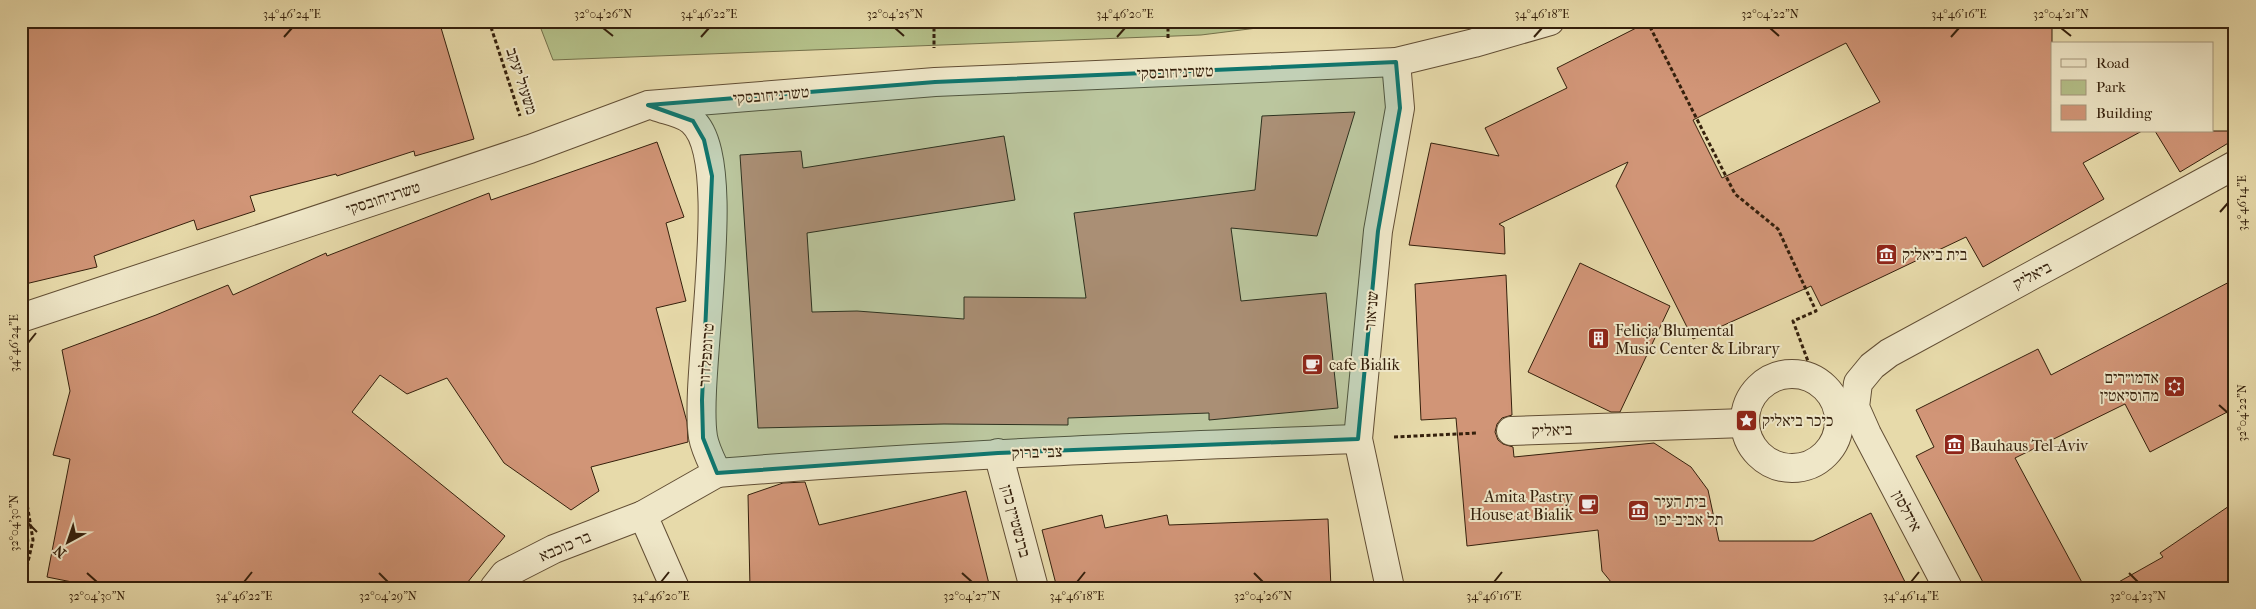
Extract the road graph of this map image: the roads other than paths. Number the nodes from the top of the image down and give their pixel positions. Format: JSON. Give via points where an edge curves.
{"nodes":[{"id":1,"x":1550,"y":21,"type":"edge"},
{"id":2,"x":1396,"y":62,"type":"junction"},
{"id":3,"x":648,"y":104,"type":"junction"},
{"id":4,"x":2235,"y":165,"type":"edge"},
{"id":5,"x":21,"y":318,"type":"edge"},
{"id":6,"x":1847,"y":408,"type":"junction"},
{"id":7,"x":1745,"y":423,"type":"junction"},
{"id":8,"x":1511,"y":431,"type":"road end"},
{"id":9,"x":1358,"y":438,"type":"junction"},
{"id":10,"x":998,"y":453,"type":"junction"},
{"id":11,"x":717,"y":473,"type":"junction"},
{"id":12,"x":643,"y":515,"type":"junction"},
{"id":13,"x":494,"y":588,"type":"edge"},
{"id":14,"x":675,"y":588,"type":"edge"},
{"id":15,"x":1034,"y":588,"type":"edge"},
{"id":16,"x":1390,"y":588,"type":"edge"},
{"id":17,"x":1948,"y":588,"type":"edge"}],
"edges":[{"from":1,"to":2,"type":"street","name":"טשרניחובסקי"},
{"from":2,"to":3,"type":"street","name":"טשרניחובסקי","via":[[935,82]]},
{"from":2,"to":9,"type":"street","name":"שניאור","via":[[1400,108],[1378,231]]},
{"from":3,"to":5,"type":"street","name":"טשרניחובסקי","via":[[530,149]]},
{"from":3,"to":11,"type":"street","name":"טרומפלדור","via":[[693,121],[704,140],[712,176],[702,419],[703,438]]},
{"from":4,"to":6,"type":"street","name":"ביאליק","via":[[1889,353],[1872,366],[1858,384]]},
{"from":6,"to":7,"type":"street","via":[[1815,380],[1799,374],[1785,374],[1772,378],[1752,397]]},
{"from":6,"to":7,"type":"street","name":"ביאליק","via":[[1833,444],[1817,461],[1794,468],[1771,462],[1761,455],[1753,446]]},
{"from":6,"to":17,"type":"street","name":"אידלסון","via":[[1867,434]]},
{"from":7,"to":8,"type":"street","name":"ביאליק"},
{"from":9,"to":10,"type":"street","name":"צבי ברוק"},
{"from":9,"to":16,"type":"street","name":"שניאור"},
{"from":10,"to":11,"type":"street","name":"צבי ברוק"},
{"from":10,"to":15,"type":"street","name":"ברנשטיין כהן"},
{"from":11,"to":12,"type":"street"},
{"from":12,"to":13,"type":"street","name":"בר כוכבא","via":[[554,549],[505,574]]},
{"from":12,"to":14,"type":"street"}]}
